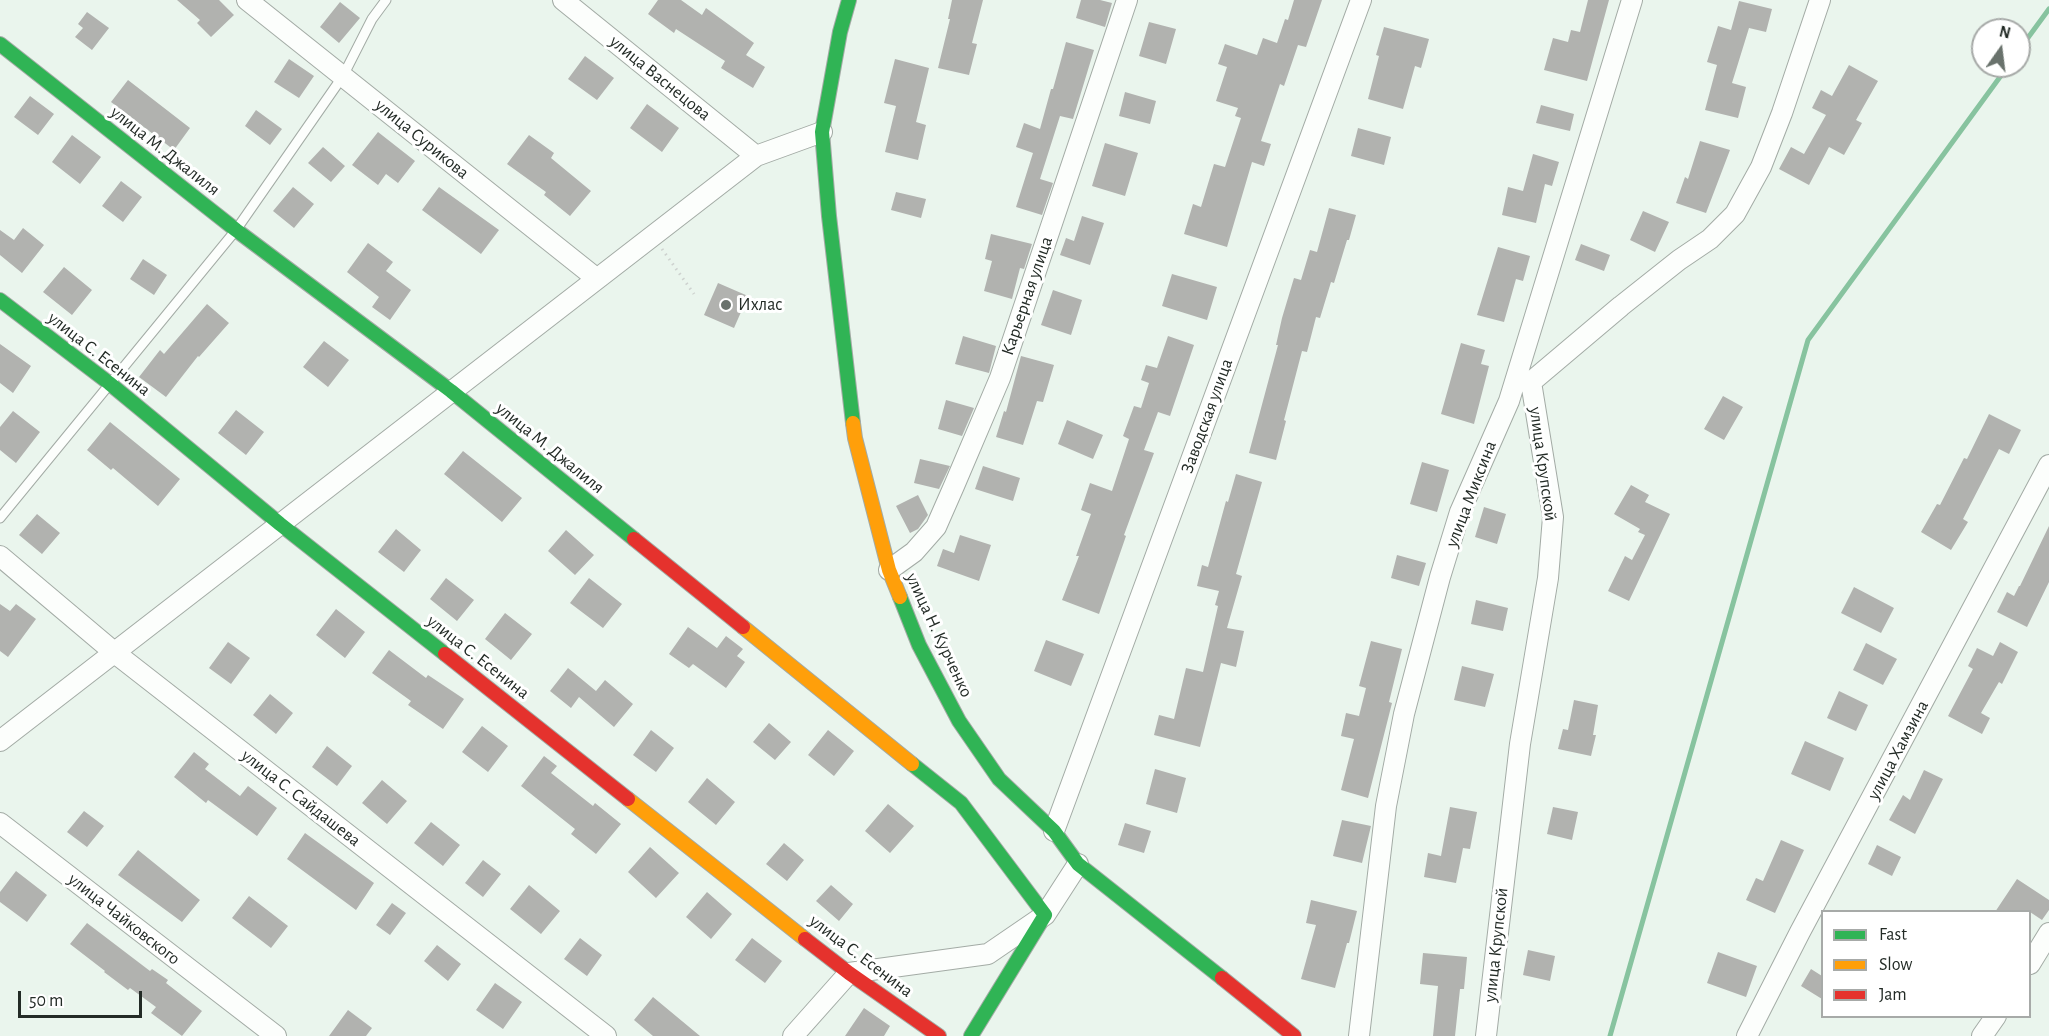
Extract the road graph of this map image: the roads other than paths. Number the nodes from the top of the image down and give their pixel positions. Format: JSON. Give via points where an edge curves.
{"nodes":[{"id":1,"x":247,"y":0,"type":"edge"},
{"id":2,"x":387,"y":0,"type":"edge"},
{"id":3,"x":563,"y":0,"type":"edge"},
{"id":4,"x":849,"y":0,"type":"edge"},
{"id":5,"x":1127,"y":0,"type":"edge"},
{"id":6,"x":1361,"y":0,"type":"edge"},
{"id":7,"x":1632,"y":0,"type":"edge"},
{"id":8,"x":1820,"y":0,"type":"edge"},
{"id":9,"x":0,"y":44,"type":"edge"},
{"id":10,"x":343,"y":76,"type":"junction"},
{"id":11,"x":822,"y":132,"type":"junction"},
{"id":12,"x":756,"y":156,"type":"junction"},
{"id":13,"x":236,"y":230,"type":"junction"},
{"id":14,"x":596,"y":278,"type":"junction"},
{"id":15,"x":0,"y":300,"type":"edge"},
{"id":16,"x":1530,"y":333,"type":"junction"},
{"id":17,"x":1531,"y":382,"type":"junction"},
{"id":18,"x":109,"y":383,"type":"junction"},
{"id":19,"x":451,"y":391,"type":"junction"},
{"id":20,"x":2049,"y":465,"type":"edge"},
{"id":21,"x":0,"y":518,"type":"edge"},
{"id":22,"x":280,"y":524,"type":"junction"},
{"id":23,"x":0,"y":556,"type":"edge"},
{"id":24,"x":889,"y":570,"type":"junction"},
{"id":25,"x":115,"y":653,"type":"junction"},
{"id":26,"x":0,"y":741,"type":"edge"},
{"id":27,"x":0,"y":823,"type":"edge"},
{"id":28,"x":1054,"y":831,"type":"junction"},
{"id":29,"x":1078,"y":864,"type":"junction"},
{"id":30,"x":1045,"y":915,"type":"junction"},
{"id":31,"x":2049,"y":933,"type":"edge"},
{"id":32,"x":2031,"y":962,"type":"edge"},
{"id":33,"x":849,"y":973,"type":"junction"},
{"id":34,"x":276,"y":1036,"type":"edge"},
{"id":35,"x":606,"y":1036,"type":"edge"},
{"id":36,"x":793,"y":1036,"type":"edge"},
{"id":37,"x":939,"y":1036,"type":"edge"},
{"id":38,"x":971,"y":1036,"type":"edge"},
{"id":39,"x":1294,"y":1036,"type":"edge"},
{"id":40,"x":1359,"y":1036,"type":"edge"},
{"id":41,"x":1486,"y":1036,"type":"edge"},
{"id":42,"x":1747,"y":1036,"type":"edge"}],
"edges":[{"from":1,"to":10,"type":"street","name":"улица Сурикова"},
{"from":2,"to":10,"type":"lane","via":[[372,19]]},
{"from":3,"to":12,"type":"street","name":"улица Васнецова"},
{"from":4,"to":11,"type":"street","name":"улица Н. Курченко"},
{"from":5,"to":24,"type":"street","name":"Карьерная улица","via":[[999,378],[954,486],[936,527],[914,552]]},
{"from":6,"to":28,"type":"street","name":"Заводская улица"},
{"from":7,"to":16,"type":"street","name":"улица Миксина"},
{"from":8,"to":17,"type":"street","name":"улица Крупской","via":[[1761,167],[1735,214],[1710,239],[1678,260]]},
{"from":9,"to":13,"type":"street","name":"улица М. Джалиля"},
{"from":10,"to":13,"type":"lane"},
{"from":10,"to":14,"type":"street","name":"улица Сурикова"},
{"from":11,"to":12,"type":"street"},
{"from":11,"to":24,"type":"street","name":"улица Н. Курченко","via":[[855,438]]},
{"from":12,"to":14,"type":"street"},
{"from":13,"to":18,"type":"lane"},
{"from":13,"to":19,"type":"street","name":"улица М. Джалиля"},
{"from":14,"to":19,"type":"street"},
{"from":15,"to":18,"type":"street","name":"улица С. Есенина"},
{"from":16,"to":17,"type":"street"},
{"from":16,"to":40,"type":"street","name":"улица Миксина","via":[[1509,401],[1460,512],[1404,714],[1386,806]]},
{"from":17,"to":41,"type":"street","name":"улица Крупской","via":[[1553,517],[1548,578],[1520,744]]},
{"from":18,"to":21,"type":"lane"},
{"from":18,"to":22,"type":"street","name":"улица С. Есенина"},
{"from":19,"to":22,"type":"street"},
{"from":19,"to":30,"type":"street","name":"улица М. Джалиля","via":[[961,803]]},
{"from":20,"to":42,"type":"street","name":"улица Хамзина"},
{"from":22,"to":25,"type":"street"},
{"from":22,"to":33,"type":"street","name":"улица С. Есенина"},
{"from":23,"to":25,"type":"street","name":"улица С. Сайдашева"},
{"from":24,"to":28,"type":"street","name":"улица Н. Курченко","via":[[919,645],[959,721],[999,779]]},
{"from":25,"to":26,"type":"street"},
{"from":25,"to":35,"type":"street","name":"улица С. Сайдашева"},
{"from":27,"to":34,"type":"street","name":"улица Чайковского"},
{"from":28,"to":29,"type":"street","name":"улица Н. Курченко"},
{"from":29,"to":30,"type":"street"},
{"from":29,"to":39,"type":"street","name":"улица Н. Курченко"},
{"from":30,"to":33,"type":"street","via":[[988,954]]},
{"from":30,"to":38,"type":"street"},
{"from":31,"to":32,"type":"street"},
{"from":33,"to":36,"type":"street"},
{"from":33,"to":37,"type":"street","name":"улица С. Есенина"}]}
